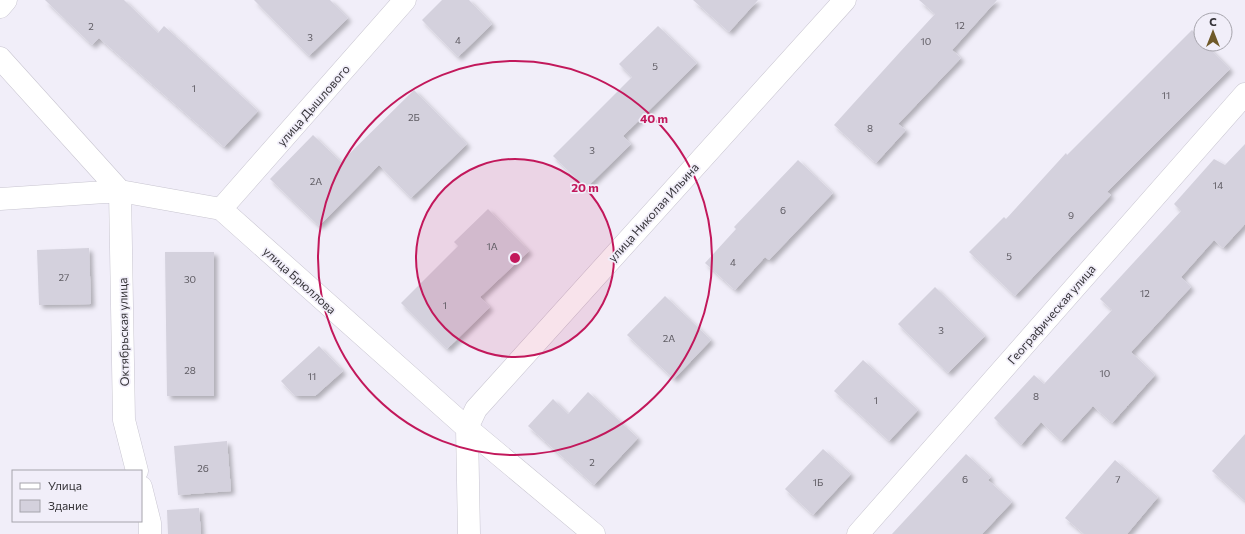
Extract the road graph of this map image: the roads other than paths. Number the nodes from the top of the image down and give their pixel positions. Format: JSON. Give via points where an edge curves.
{"nodes":[{"id":1,"x":6,"y":0,"type":"edge"},
{"id":2,"x":405,"y":0,"type":"edge"},
{"id":3,"x":845,"y":0,"type":"edge"},
{"id":4,"x":0,"y":7,"type":"edge"},
{"id":5,"x":0,"y":58,"type":"edge"},
{"id":6,"x":1245,"y":94,"type":"edge"},
{"id":7,"x":120,"y":191,"type":"junction"},
{"id":8,"x":0,"y":200,"type":"edge"},
{"id":9,"x":221,"y":209,"type":"junction"},
{"id":10,"x":467,"y":428,"type":"junction"},
{"id":11,"x":137,"y":470,"type":"edge"},
{"id":12,"x":142,"y":491,"type":"edge"},
{"id":13,"x":150,"y":534,"type":"edge"},
{"id":14,"x":469,"y":534,"type":"edge"},
{"id":15,"x":594,"y":534,"type":"edge"},
{"id":16,"x":858,"y":534,"type":"edge"}],
"edges":[{"from":1,"to":4,"type":"street"},
{"from":2,"to":9,"type":"street","name":"улица Дышлового"},
{"from":3,"to":10,"type":"street","name":"улица Николая Ильина","via":[[476,409]]},
{"from":5,"to":7,"type":"street"},
{"from":6,"to":16,"type":"street","name":"Географическая улица"},
{"from":7,"to":8,"type":"street"},
{"from":7,"to":9,"type":"street"},
{"from":7,"to":11,"type":"street","name":"Октябрьская улица","via":[[124,420]]},
{"from":9,"to":10,"type":"street","name":"улица Брюллова"},
{"from":10,"to":14,"type":"street"},
{"from":10,"to":15,"type":"street","name":"улица Брюллова"},
{"from":12,"to":13,"type":"street","via":[[150,523]]}]}
